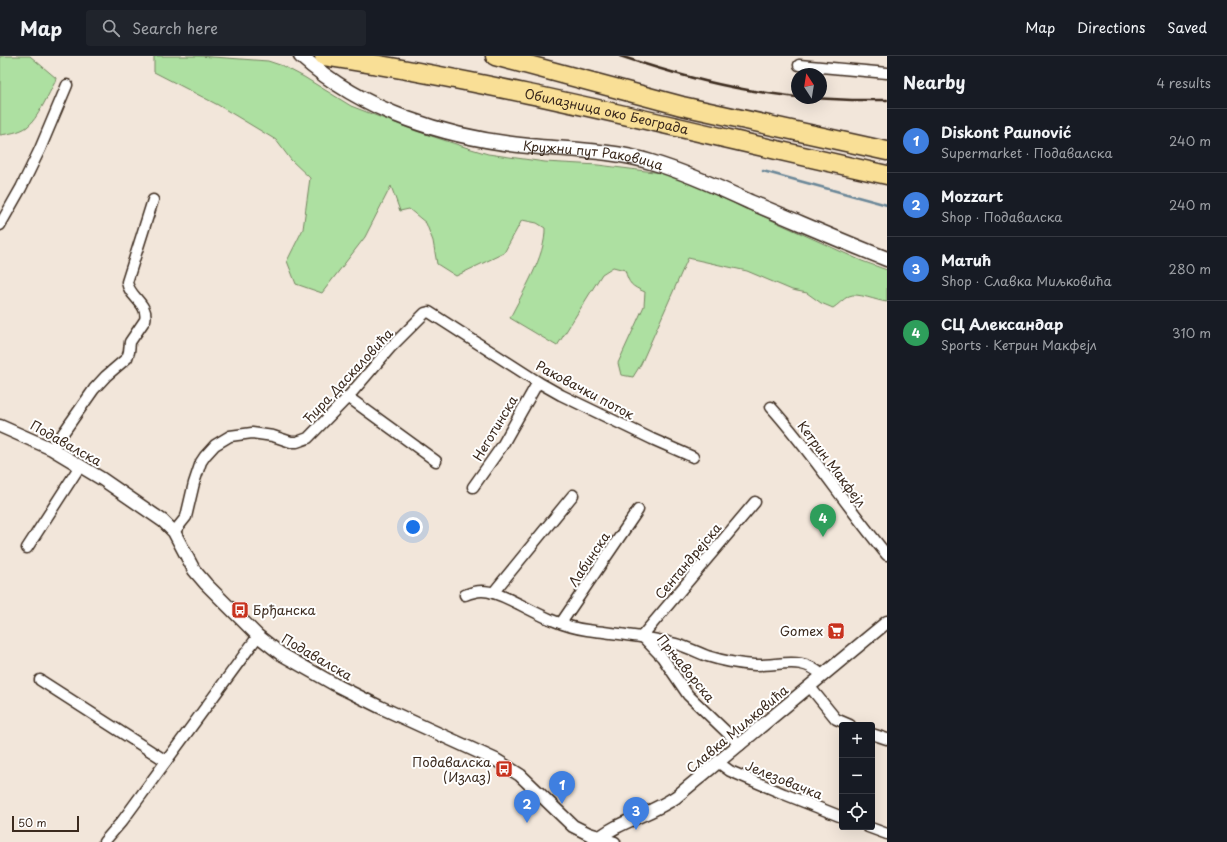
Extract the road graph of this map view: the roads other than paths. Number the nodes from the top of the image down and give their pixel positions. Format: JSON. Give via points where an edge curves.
{"nodes":[{"id":1,"x":301,"y":56,"type":"edge"},
{"id":2,"x":324,"y":56,"type":"edge"},
{"id":3,"x":495,"y":56,"type":"edge"},
{"id":4,"x":799,"y":65,"type":"dead end"},
{"id":5,"x":887,"y":73,"type":"edge"},
{"id":6,"x":67,"y":85,"type":"dead end"},
{"id":7,"x":887,"y":151,"type":"edge"},
{"id":8,"x":887,"y":175,"type":"edge"},
{"id":9,"x":152,"y":200,"type":"dead end"},
{"id":10,"x":0,"y":225,"type":"edge"},
{"id":11,"x":887,"y":259,"type":"edge"},
{"id":12,"x":429,"y":312,"type":"joint"},
{"id":13,"x":538,"y":382,"type":"junction"},
{"id":14,"x":348,"y":397,"type":"junction"},
{"id":15,"x":771,"y":407,"type":"dead end"},
{"id":16,"x":0,"y":426,"type":"edge"},
{"id":17,"x":52,"y":449,"type":"junction"},
{"id":18,"x":693,"y":457,"type":"dead end"},
{"id":19,"x":436,"y":461,"type":"dead end"},
{"id":20,"x":80,"y":466,"type":"junction"},
{"id":21,"x":473,"y":487,"type":"dead end"},
{"id":22,"x":574,"y":496,"type":"dead end"},
{"id":23,"x":755,"y":502,"type":"dead end"},
{"id":24,"x":638,"y":510,"type":"dead end"},
{"id":25,"x":174,"y":532,"type":"junction"},
{"id":26,"x":27,"y":548,"type":"dead end"},
{"id":27,"x":887,"y":555,"type":"edge"},
{"id":28,"x":492,"y":593,"type":"junction"},
{"id":29,"x":465,"y":595,"type":"dead end"},
{"id":30,"x":887,"y":622,"type":"edge"},
{"id":31,"x":561,"y":623,"type":"junction"},
{"id":32,"x":258,"y":636,"type":"junction"},
{"id":33,"x":642,"y":636,"type":"junction"},
{"id":34,"x":823,"y":676,"type":"junction"},
{"id":35,"x":40,"y":680,"type":"dead end"},
{"id":36,"x":810,"y":686,"type":"junction"},
{"id":37,"x":843,"y":722,"type":"edge"},
{"id":38,"x":875,"y":735,"type":"edge"},
{"id":39,"x":887,"y":739,"type":"edge"},
{"id":40,"x":740,"y":745,"type":"junction"},
{"id":41,"x":166,"y":761,"type":"junction"},
{"id":42,"x":719,"y":763,"type":"junction"},
{"id":43,"x":839,"y":816,"type":"edge"},
{"id":44,"x":875,"y":830,"type":"edge"},
{"id":45,"x":887,"y":834,"type":"edge"},
{"id":46,"x":597,"y":840,"type":"edge"},
{"id":47,"x":104,"y":842,"type":"edge"},
{"id":48,"x":615,"y":842,"type":"edge"}],
"edges":[{"from":1,"to":11,"type":"main road","name":"Кружни пут Раковица","via":[[339,85],[380,107],[435,128],[517,145],[604,153],[650,161]]},
{"from":2,"to":8,"type":"highway","name":"Обилазница око Београда","via":[[481,84]]},
{"from":3,"to":7,"type":"highway","name":"Обилазница око Београда","via":[[682,106]]},
{"from":4,"to":5,"type":"street"},
{"from":6,"to":10,"type":"street","via":[[40,149]]},
{"from":9,"to":17,"type":"street","via":[[127,282],[144,309],[145,320],[130,342],[129,354],[94,389]]},
{"from":12,"to":13,"type":"street","name":"Раковачки поток"},
{"from":12,"to":14,"type":"street","name":"Ћира Даскаловића","via":[[390,348]]},
{"from":13,"to":18,"type":"street","name":"Раковачки поток","via":[[560,395]]},
{"from":13,"to":21,"type":"street","name":"Неготинска","via":[[502,446]]},
{"from":14,"to":19,"type":"street"},
{"from":14,"to":25,"type":"street","name":"Ћира Даскаловића","via":[[303,441],[291,442],[267,434],[252,433],[230,436],[219,442],[201,462],[186,517]]},
{"from":15,"to":27,"type":"street","name":"Кетрин Макфејл","via":[[807,449],[846,504]]},
{"from":16,"to":17,"type":"street","name":"Подавалска"},
{"from":17,"to":20,"type":"street","name":"Подавалска"},
{"from":20,"to":25,"type":"street","name":"Подавалска","via":[[151,512]]},
{"from":20,"to":26,"type":"street"},
{"from":22,"to":28,"type":"street"},
{"from":23,"to":33,"type":"street","name":"Сентандрејска"},
{"from":24,"to":31,"type":"street","name":"Лабинска"},
{"from":25,"to":32,"type":"street","name":"Подавалска","via":[[197,574]]},
{"from":28,"to":29,"type":"street","name":"Прњаворска","via":[[482,591]]},
{"from":28,"to":31,"type":"street","name":"Прњаворска"},
{"from":30,"to":34,"type":"street","name":"Славка Миљковића"},
{"from":31,"to":33,"type":"street","name":"Прњаворска","via":[[586,630]]},
{"from":32,"to":41,"type":"street"},
{"from":32,"to":46,"type":"street","name":"Подавалска","via":[[281,654],[334,684],[511,768],[573,826]]},
{"from":33,"to":34,"type":"street","via":[[677,644],[733,663],[769,665],[800,662],[817,670]]},
{"from":33,"to":40,"type":"street","name":"Прњаворска","via":[[662,656],[692,700]]},
{"from":34,"to":36,"type":"street","name":"Славка Миљковића"},
{"from":35,"to":41,"type":"street"},
{"from":36,"to":37,"type":"street","via":[[836,719]]},
{"from":36,"to":40,"type":"street","name":"Славка Миљковића"},
{"from":38,"to":39,"type":"street"},
{"from":40,"to":42,"type":"street","name":"Славка Миљковића"},
{"from":41,"to":47,"type":"street"},
{"from":42,"to":43,"type":"street","name":"Јелезовачка","via":[[730,771]]},
{"from":42,"to":46,"type":"street","name":"Славка Миљковића","via":[[674,799],[625,822]]},
{"from":44,"to":45,"type":"street"},
{"from":46,"to":48,"type":"street","name":"Подавалска"}]}
